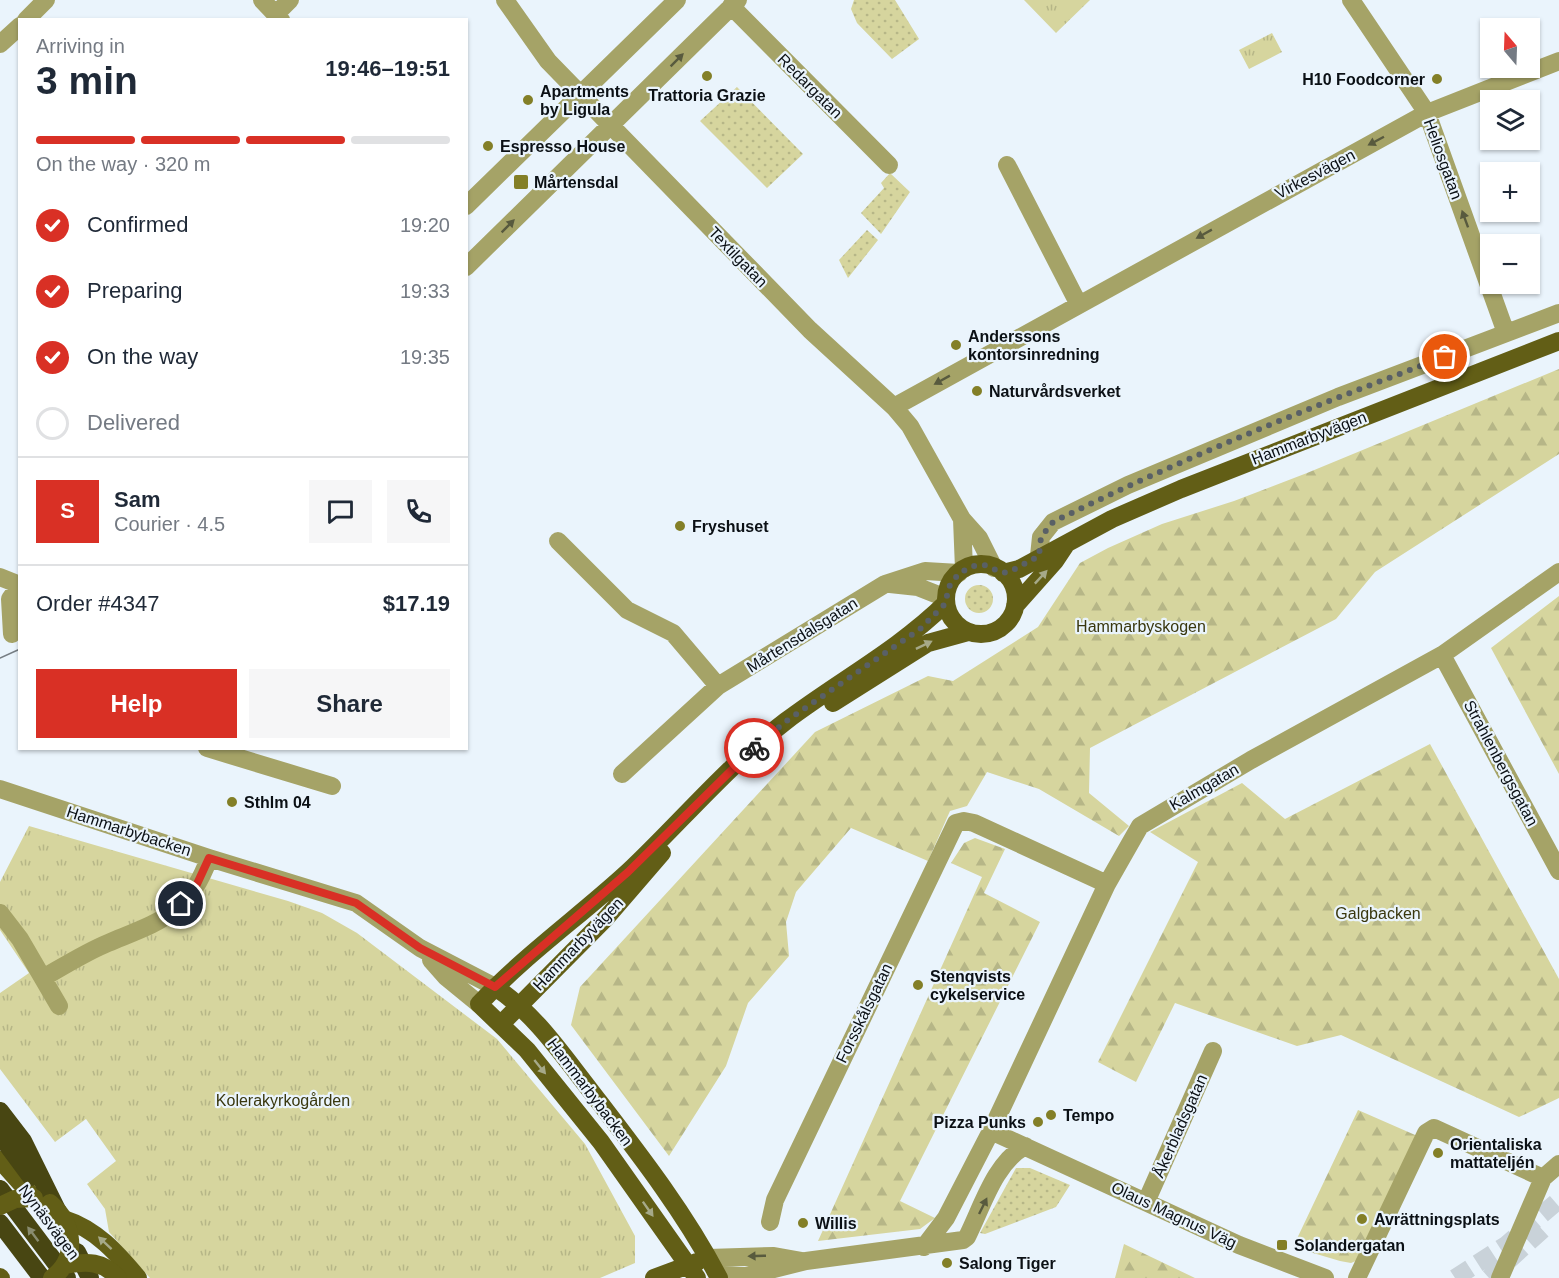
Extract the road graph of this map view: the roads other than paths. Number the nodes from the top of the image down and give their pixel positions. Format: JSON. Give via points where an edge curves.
{"nodes":[{"id":1,"x":46,"y":0,"type":"edge"},
{"id":2,"x":262,"y":0,"type":"edge"},
{"id":3,"x":290,"y":0,"type":"edge"},
{"id":4,"x":506,"y":0,"type":"edge"},
{"id":5,"x":677,"y":0,"type":"edge"},
{"id":6,"x":1351,"y":0,"type":"edge"},
{"id":7,"x":734,"y":3,"type":"edge"},
{"id":8,"x":278,"y":17,"type":"edge"},
{"id":9,"x":28,"y":18,"type":"edge"},
{"id":10,"x":18,"y":28,"type":"edge"},
{"id":11,"x":0,"y":44,"type":"edge"},
{"id":12,"x":1559,"y":61,"type":"edge"},
{"id":13,"x":581,"y":94,"type":"junction"},
{"id":14,"x":1427,"y":113,"type":"junction"},
{"id":15,"x":611,"y":126,"type":"junction"},
{"id":16,"x":889,"y":165,"type":"dead end"},
{"id":17,"x":1006,"y":165,"type":"dead end"},
{"id":18,"x":468,"y":205,"type":"edge"},
{"id":19,"x":468,"y":265,"type":"edge"},
{"id":20,"x":1079,"y":305,"type":"junction"},
{"id":21,"x":1559,"y":313,"type":"edge"},
{"id":22,"x":1506,"y":333,"type":"junction"},
{"id":23,"x":1559,"y":341,"type":"edge"},
{"id":24,"x":894,"y":406,"type":"junction"},
{"id":25,"x":962,"y":519,"type":"junction"},
{"id":26,"x":558,"y":541,"type":"dead end"},
{"id":27,"x":1065,"y":546,"type":"junction"},
{"id":28,"x":1039,"y":556,"type":"junction"},
{"id":29,"x":999,"y":570,"type":"junction"},
{"id":30,"x":961,"y":571,"type":"junction"},
{"id":31,"x":1559,"y":572,"type":"edge"},
{"id":32,"x":0,"y":577,"type":"edge"},
{"id":33,"x":885,"y":584,"type":"junction"},
{"id":34,"x":12,"y":593,"type":"edge"},
{"id":35,"x":946,"y":600,"type":"junction"},
{"id":36,"x":1015,"y":606,"type":"junction"},
{"id":37,"x":968,"y":632,"type":"junction"},
{"id":38,"x":10,"y":636,"type":"edge"},
{"id":39,"x":1442,"y":655,"type":"junction"},
{"id":40,"x":718,"y":686,"type":"junction"},
{"id":41,"x":214,"y":750,"type":"edge"},
{"id":42,"x":622,"y":774,"type":"dead end"},
{"id":43,"x":332,"y":786,"type":"dead end"},
{"id":44,"x":0,"y":789,"type":"edge"},
{"id":45,"x":209,"y":858,"type":"junction"},
{"id":46,"x":1559,"y":871,"type":"edge"},
{"id":47,"x":1107,"y":884,"type":"junction"},
{"id":48,"x":0,"y":913,"type":"edge"},
{"id":49,"x":420,"y":948,"type":"junction"},
{"id":50,"x":44,"y":978,"type":"junction"},
{"id":51,"x":495,"y":987,"type":"junction"},
{"id":52,"x":479,"y":1004,"type":"junction"},
{"id":53,"x":520,"y":1004,"type":"junction"},
{"id":54,"x":59,"y":1006,"type":"dead end"},
{"id":55,"x":501,"y":1024,"type":"junction"},
{"id":56,"x":1214,"y":1051,"type":"dead end"},
{"id":57,"x":0,"y":1112,"type":"edge"},
{"id":58,"x":991,"y":1131,"type":"junction"},
{"id":59,"x":0,"y":1135,"type":"edge"},
{"id":60,"x":1025,"y":1146,"type":"junction"},
{"id":61,"x":0,"y":1160,"type":"edge"},
{"id":62,"x":1559,"y":1164,"type":"edge"},
{"id":63,"x":1544,"y":1178,"type":"junction"},
{"id":64,"x":0,"y":1189,"type":"edge"},
{"id":65,"x":42,"y":1200,"type":"junction"},
{"id":66,"x":1146,"y":1202,"type":"junction"},
{"id":67,"x":0,"y":1206,"type":"edge"},
{"id":68,"x":64,"y":1219,"type":"junction"},
{"id":69,"x":770,"y":1222,"type":"dead end"},
{"id":70,"x":0,"y":1223,"type":"edge"},
{"id":71,"x":924,"y":1246,"type":"junction"},
{"id":72,"x":708,"y":1258,"type":"junction"},
{"id":73,"x":808,"y":1270,"type":"edge"},
{"id":74,"x":67,"y":1272,"type":"edge"},
{"id":75,"x":704,"y":1275,"type":"edge"},
{"id":76,"x":42,"y":1278,"type":"edge"},
{"id":77,"x":52,"y":1278,"type":"edge"},
{"id":78,"x":90,"y":1278,"type":"edge"},
{"id":79,"x":118,"y":1278,"type":"edge"},
{"id":80,"x":138,"y":1278,"type":"edge"},
{"id":81,"x":654,"y":1278,"type":"edge"},
{"id":82,"x":1325,"y":1278,"type":"edge"},
{"id":83,"x":1357,"y":1278,"type":"edge"},
{"id":84,"x":1500,"y":1278,"type":"edge"}],
"edges":[{"from":1,"to":9,"type":"street"},
{"from":2,"to":8,"type":"street"},
{"from":3,"to":8,"type":"street"},
{"from":4,"to":13,"type":"street","name":"Textilgatan","via":[[548,62]]},
{"from":5,"to":13,"type":"street"},
{"from":6,"to":14,"type":"street","name":"Heliosgatan"},
{"from":15,"to":7,"type":"street","one_way":true},
{"from":7,"to":16,"type":"street","name":"Redargatan"},
{"from":10,"to":11,"type":"street"},
{"from":12,"to":14,"type":"street","name":"Virkesvägen"},
{"from":13,"to":15,"type":"street","name":"Textilgatan"},
{"from":13,"to":18,"type":"street"},
{"from":14,"to":20,"type":"street","name":"Virkesvägen","one_way":true},
{"from":22,"to":14,"type":"street","name":"Heliosgatan","one_way":true},
{"from":19,"to":15,"type":"street","one_way":true},
{"from":15,"to":24,"type":"street","name":"Textilgatan","via":[[810,330]]},
{"from":17,"to":20,"type":"street"},
{"from":20,"to":24,"type":"street","name":"Virkesvägen","one_way":true},
{"from":21,"to":22,"type":"street"},
{"from":22,"to":28,"type":"street","via":[[1338,397],[1118,490],[1053,522],[1041,537]]},
{"from":23,"to":27,"type":"main road","name":"Hammarbyvägen","via":[[1181,489],[1112,519]]},
{"from":24,"to":25,"type":"street","name":"Textilgatan","via":[[910,426]]},
{"from":25,"to":29,"type":"street","name":"Textilgatan"},
{"from":25,"to":30,"type":"street","name":"Textilgatan"},
{"from":26,"to":40,"type":"street","via":[[627,610],[673,633]]},
{"from":27,"to":28,"type":"main road","name":"Hammarbyvägen"},
{"from":36,"to":27,"type":"main road","name":"Hammarbyvägen","one_way":true},
{"from":28,"to":29,"type":"main road","name":"Hammarbyvägen","via":[[1019,568]]},
{"from":29,"to":30,"type":"main road","name":"Hammarbyvägen","via":[[984,565]]},
{"from":29,"to":36,"type":"main road","via":[[1013,587]]},
{"from":30,"to":33,"type":"street","name":"Mårtensdalsgatan","via":[[925,572]]},
{"from":30,"to":35,"type":"main road","name":"Hammarbyvägen","via":[[952,580]]},
{"from":31,"to":39,"type":"street","name":"Kalmgatan"},
{"from":32,"to":34,"type":"street"},
{"from":33,"to":35,"type":"street","via":[[918,587]]},
{"from":33,"to":40,"type":"street","name":"Mårtensdalsgatan"},
{"from":34,"to":38,"type":"street"},
{"from":35,"to":37,"type":"main road","via":[[953,621]]},
{"from":35,"to":51,"type":"main road","name":"Hammarbyvägen","via":[[920,629],[785,722],[741,758],[628,872]]},
{"from":36,"to":37,"type":"main road","name":"Hammarbyvägen","via":[[998,630]]},
{"from":53,"to":37,"type":"main road","name":"Hammarbyvägen","one_way":true,"via":[[606,918],[707,802],[745,766],[792,730],[911,652],[937,639]]},
{"from":39,"to":46,"type":"street","name":"Strahlenbergsgatan"},
{"from":39,"to":47,"type":"street","name":"Kalmgatan","via":[[1155,814],[1140,826]]},
{"from":40,"to":42,"type":"street","name":"Mårtensdalsgatan"},
{"from":41,"to":43,"type":"street"},
{"from":44,"to":45,"type":"street","name":"Hammarbybacken"},
{"from":45,"to":49,"type":"street","name":"Hammarbybacken","via":[[356,903]]},
{"from":45,"to":50,"type":"street","via":[[197,884],[165,919],[107,943]]},
{"from":47,"to":58,"type":"street","name":"Kalmgatan"},
{"from":47,"to":69,"type":"street","name":"Forsskålsgatan","via":[[974,823],[956,824],[775,1200]]},
{"from":48,"to":50,"type":"street"},
{"from":49,"to":51,"type":"street","name":"Hammarbybacken"},
{"from":49,"to":52,"type":"street","name":"Hammarbybacken","via":[[446,977]]},
{"from":50,"to":54,"type":"street"},
{"from":51,"to":52,"type":"main road","name":"Hammarbyvägen"},
{"from":51,"to":53,"type":"main road","name":"Hammarbybacken"},
{"from":52,"to":55,"type":"main road","name":"Hammarbybacken"},
{"from":53,"to":55,"type":"main road","name":"Hammarbyvägen"},
{"from":53,"to":72,"type":"main road","name":"Hammarbybacken","via":[[621,1130]]},
{"from":55,"to":75,"type":"main road","name":"Hammarbybacken","one_way":true,"via":[[527,1050]]},
{"from":56,"to":66,"type":"street","name":"Åkerbladsgatan"},
{"from":57,"to":78,"type":"highway","via":[[23,1140]]},
{"from":58,"to":60,"type":"street","name":"Olaus Magnus Väg"},
{"from":58,"to":71,"type":"street","via":[[946,1218]]},
{"from":59,"to":65,"type":"highway"},
{"from":60,"to":66,"type":"street","name":"Olaus Magnus Väg"},
{"from":71,"to":60,"type":"street","one_way":true,"via":[[968,1237],[1002,1165]]},
{"from":61,"to":65,"type":"main road"},
{"from":62,"to":63,"type":"street"},
{"from":63,"to":83,"type":"street","via":[[1434,1128],[1426,1133]]},
{"from":63,"to":84,"type":"street"},
{"from":74,"to":64,"type":"highway","name":"Nynäsvägen","one_way":true},
{"from":65,"to":67,"type":"main road","bridge":true,"via":[[15,1199]]},
{"from":65,"to":68,"type":"main road","bridge":true},
{"from":66,"to":82,"type":"street","name":"Olaus Magnus Väg","via":[[1279,1263]]},
{"from":68,"to":74,"type":"main road","bridge":true,"via":[[71,1249]]},
{"from":80,"to":68,"type":"main road","one_way":true,"via":[[97,1235]]},
{"from":70,"to":76,"type":"highway"},
{"from":71,"to":73,"type":"street"},
{"from":73,"to":72,"type":"street","one_way":true,"via":[[774,1256]]},
{"from":72,"to":75,"type":"main road","name":"Hammarbybacken"},
{"from":73,"to":75,"type":"street","via":[[746,1276]]},
{"from":74,"to":77,"type":"main road","bridge":true},
{"from":74,"to":79,"type":"main road","bridge":true,"via":[[97,1263]]},
{"from":75,"to":81,"type":"main road"}]}
